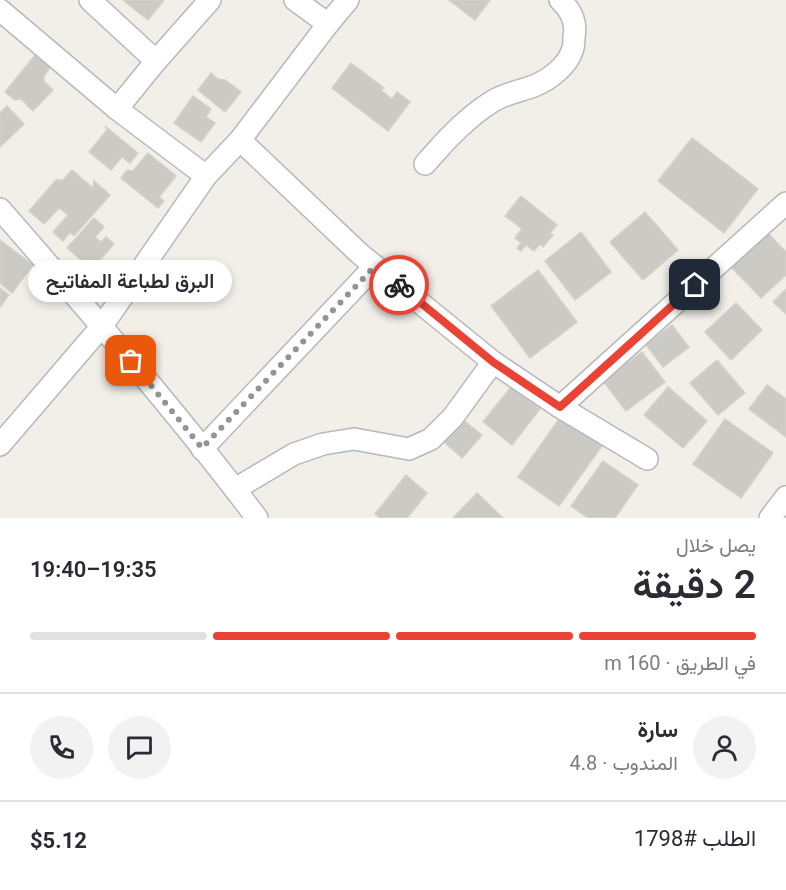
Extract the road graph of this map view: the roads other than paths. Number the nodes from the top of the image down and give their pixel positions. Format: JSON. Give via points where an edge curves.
{"nodes":[{"id":1,"x":90,"y":0,"type":"edge"},
{"id":2,"x":210,"y":0,"type":"edge"},
{"id":3,"x":296,"y":0,"type":"edge"},
{"id":4,"x":348,"y":0,"type":"edge"},
{"id":5,"x":560,"y":0,"type":"edge"},
{"id":6,"x":0,"y":10,"type":"edge"},
{"id":7,"x":328,"y":24,"type":"junction"},
{"id":8,"x":156,"y":62,"type":"junction"},
{"id":9,"x":117,"y":109,"type":"junction"},
{"id":10,"x":240,"y":140,"type":"junction"},
{"id":11,"x":425,"y":164,"type":"dead end"},
{"id":12,"x":206,"y":176,"type":"junction"},
{"id":13,"x":786,"y":203,"type":"edge"},
{"id":14,"x":3,"y":218,"type":"edge"},
{"id":15,"x":375,"y":266,"type":"junction"},
{"id":16,"x":102,"y":326,"type":"junction"},
{"id":17,"x":493,"y":362,"type":"junction"},
{"id":18,"x":560,"y":407,"type":"junction"},
{"id":19,"x":0,"y":446,"type":"edge"},
{"id":20,"x":202,"y":448,"type":"junction"},
{"id":21,"x":647,"y":459,"type":"dead end"},
{"id":22,"x":235,"y":489,"type":"junction"},
{"id":23,"x":786,"y":496,"type":"edge"},
{"id":24,"x":256,"y":518,"type":"edge"},
{"id":25,"x":770,"y":518,"type":"edge"}],
"edges":[{"from":1,"to":8,"type":"street"},
{"from":2,"to":8,"type":"street"},
{"from":3,"to":7,"type":"street"},
{"from":4,"to":7,"type":"street"},
{"from":5,"to":11,"type":"street","via":[[573,16],[576,30],[572,52],[561,69],[537,85],[493,100],[467,120]]},
{"from":6,"to":9,"type":"street"},
{"from":7,"to":10,"type":"street"},
{"from":8,"to":9,"type":"street"},
{"from":9,"to":12,"type":"street"},
{"from":10,"to":12,"type":"street"},
{"from":10,"to":15,"type":"street"},
{"from":12,"to":16,"type":"street"},
{"from":13,"to":18,"type":"street"},
{"from":14,"to":16,"type":"street"},
{"from":15,"to":17,"type":"street"},
{"from":15,"to":20,"type":"street"},
{"from":16,"to":19,"type":"street"},
{"from":16,"to":20,"type":"street"},
{"from":17,"to":18,"type":"street"},
{"from":17,"to":22,"type":"street","via":[[453,417],[430,440],[409,449],[354,439],[323,444],[294,454]]},
{"from":18,"to":21,"type":"street"},
{"from":20,"to":22,"type":"street"},
{"from":22,"to":24,"type":"street"},
{"from":23,"to":25,"type":"street"}]}
